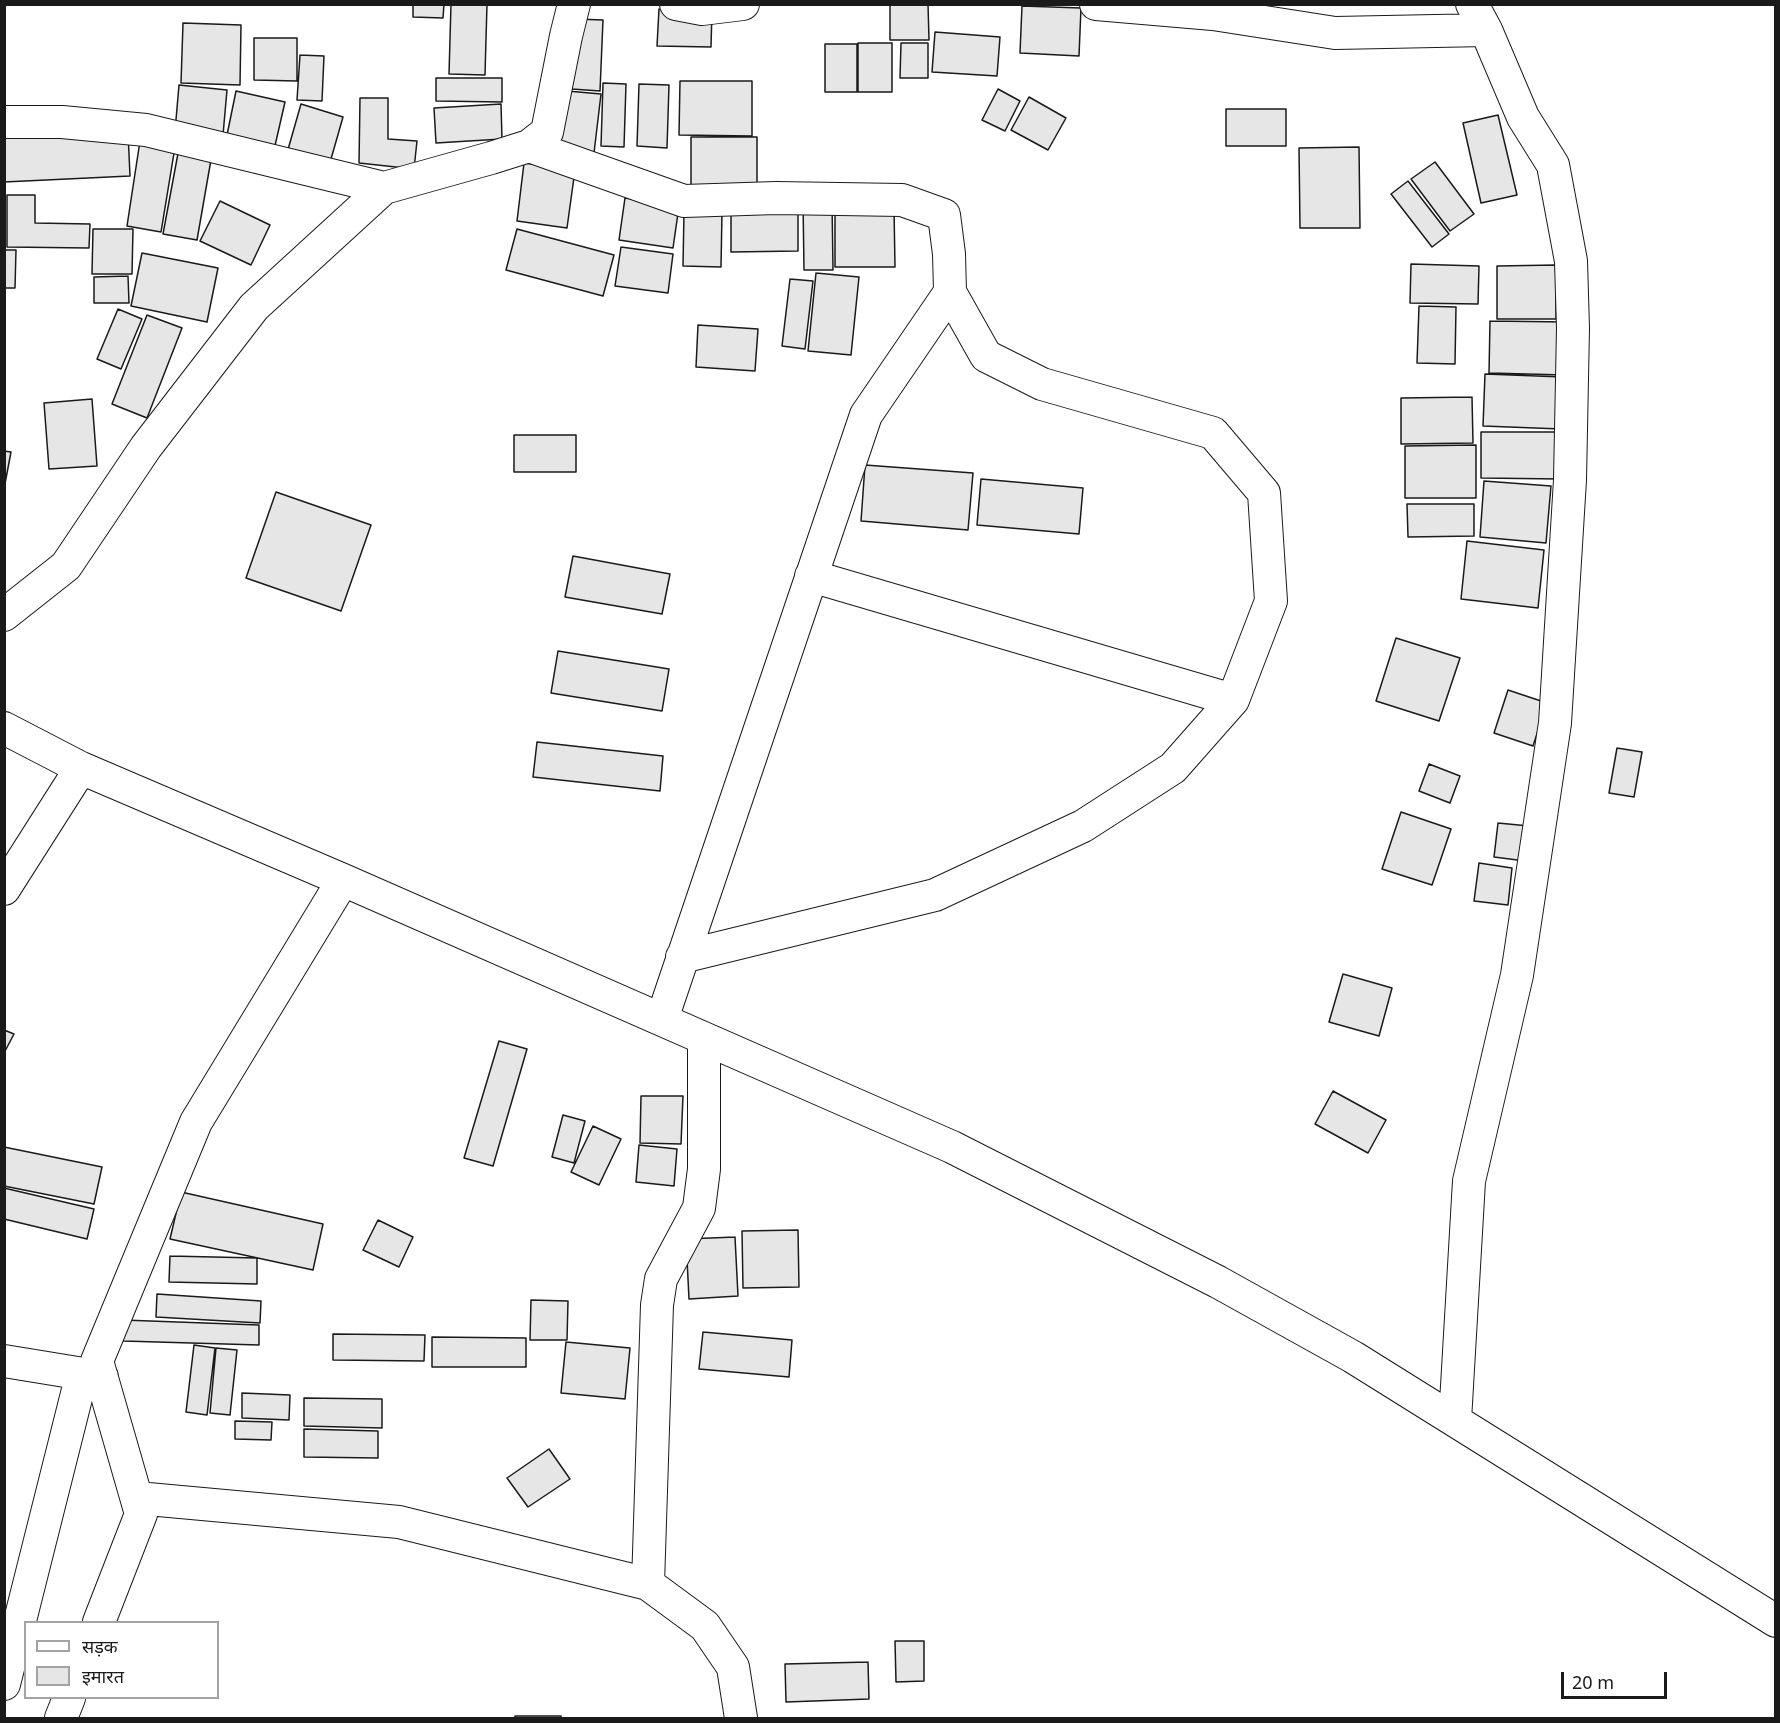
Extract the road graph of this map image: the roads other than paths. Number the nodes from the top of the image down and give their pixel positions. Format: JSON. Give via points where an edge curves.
{"nodes":[{"id":1,"x":574,"y":4,"type":"edge"},
{"id":2,"x":676,"y":4,"type":"edge"},
{"id":3,"x":743,"y":4,"type":"edge"},
{"id":4,"x":1096,"y":4,"type":"edge"},
{"id":5,"x":1479,"y":17,"type":"edge"},
{"id":6,"x":4,"y":122,"type":"edge"},
{"id":7,"x":529,"y":146,"type":"junction"},
{"id":8,"x":384,"y":188,"type":"junction"},
{"id":9,"x":950,"y":292,"type":"junction"},
{"id":10,"x":811,"y":576,"type":"junction"},
{"id":11,"x":4,"y":615,"type":"edge"},
{"id":12,"x":1233,"y":700,"type":"junction"},
{"id":13,"x":4,"y":729,"type":"edge"},
{"id":14,"x":81,"y":768,"type":"junction"},
{"id":15,"x":343,"y":880,"type":"junction"},
{"id":16,"x":4,"y":889,"type":"edge"},
{"id":17,"x":682,"y":957,"type":"junction"},
{"id":18,"x":662,"y":1019,"type":"junction"},
{"id":19,"x":704,"y":1040,"type":"junction"},
{"id":20,"x":4,"y":1361,"type":"edge"},
{"id":21,"x":92,"y":1375,"type":"junction"},
{"id":22,"x":1455,"y":1420,"type":"junction"},
{"id":23,"x":137,"y":1498,"type":"junction"},
{"id":24,"x":648,"y":1584,"type":"junction"},
{"id":25,"x":100,"y":1621,"type":"edge"},
{"id":26,"x":1776,"y":1621,"type":"edge"},
{"id":27,"x":4,"y":1684,"type":"edge"},
{"id":28,"x":69,"y":1699,"type":"edge"},
{"id":29,"x":61,"y":1719,"type":"edge"},
{"id":30,"x":741,"y":1719,"type":"edge"}],
"edges":[{"from":1,"to":7,"type":"street","via":[[547,132]]},
{"from":2,"to":3,"type":"street","via":[[702,9]]},
{"from":4,"to":5,"type":"street","via":[[1213,14],[1335,33]]},
{"from":5,"to":22,"type":"street","via":[[1523,117],[1553,165],[1571,261],[1571,445],[1555,723],[1517,975],[1469,1181]]},
{"from":6,"to":8,"type":"street","via":[[62,122],[146,130]]},
{"from":7,"to":8,"type":"street"},
{"from":7,"to":9,"type":"street","via":[[684,201],[902,200],[944,215]]},
{"from":8,"to":11,"type":"street","via":[[254,308],[146,447],[66,566]]},
{"from":9,"to":10,"type":"street","via":[[866,415]]},
{"from":9,"to":12,"type":"street","via":[[986,356],[1042,384],[1213,433],[1263,493],[1271,601]]},
{"from":10,"to":12,"type":"street"},
{"from":10,"to":17,"type":"street"},
{"from":12,"to":17,"type":"street","via":[[1173,768],[1062,836],[935,895]]},
{"from":13,"to":14,"type":"street"},
{"from":14,"to":15,"type":"street"},
{"from":14,"to":16,"type":"street"},
{"from":15,"to":18,"type":"street"},
{"from":15,"to":21,"type":"street","via":[[196,1122]]},
{"from":17,"to":18,"type":"street"},
{"from":18,"to":19,"type":"street"},
{"from":19,"to":22,"type":"street","via":[[952,1147],[1218,1282],[1353,1357]]},
{"from":19,"to":24,"type":"street","via":[[704,1169],[699,1208],[661,1279],[657,1305]]},
{"from":20,"to":21,"type":"street"},
{"from":21,"to":23,"type":"street"},
{"from":21,"to":27,"type":"street"},
{"from":22,"to":26,"type":"street"},
{"from":23,"to":24,"type":"street","via":[[399,1522]]},
{"from":23,"to":25,"type":"street","via":[[141,1514]]},
{"from":24,"to":30,"type":"street","via":[[705,1626],[733,1667]]},
{"from":28,"to":29,"type":"street"}]}
